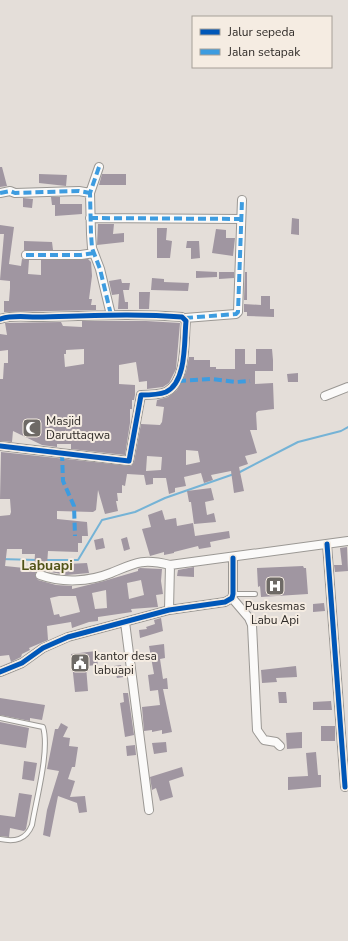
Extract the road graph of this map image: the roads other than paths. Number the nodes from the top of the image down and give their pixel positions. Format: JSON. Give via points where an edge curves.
{"nodes":[{"id":1,"x":99,"y":167,"type":"dead end"},
{"id":2,"x":0,"y":193,"type":"edge"},
{"id":3,"x":90,"y":193,"type":"junction"},
{"id":4,"x":242,"y":200,"type":"dead end"},
{"id":5,"x":90,"y":218,"type":"junction"},
{"id":6,"x":241,"y":219,"type":"junction"},
{"id":7,"x":94,"y":253,"type":"junction"},
{"id":8,"x":26,"y":255,"type":"dead end"},
{"id":9,"x":111,"y":315,"type":"junction"},
{"id":10,"x":185,"y":318,"type":"junction"},
{"id":11,"x":0,"y":319,"type":"edge"},
{"id":12,"x":348,"y":387,"type":"edge"},
{"id":13,"x":325,"y":396,"type":"dead end"},
{"id":14,"x":0,"y":446,"type":"edge"},
{"id":15,"x":348,"y":541,"type":"edge"},
{"id":16,"x":327,"y":544,"type":"junction"},
{"id":17,"x":233,"y":558,"type":"junction"},
{"id":18,"x":170,"y":565,"type":"junction"},
{"id":19,"x":40,"y":575,"type":"dead end"},
{"id":20,"x":254,"y":594,"type":"dead end"},
{"id":21,"x":233,"y":596,"type":"junction"},
{"id":22,"x":169,"y":610,"type":"junction"},
{"id":23,"x":125,"y":622,"type":"junction"},
{"id":24,"x":0,"y":672,"type":"edge"},
{"id":25,"x":0,"y":718,"type":"edge"},
{"id":26,"x":280,"y":746,"type":"dead end"},
{"id":27,"x":345,"y":787,"type":"dead end"},
{"id":28,"x":149,"y":810,"type":"dead end"},
{"id":29,"x":0,"y":840,"type":"edge"}],
"edges":[{"from":1,"to":3,"type":"street"},
{"from":2,"to":3,"type":"street"},
{"from":3,"to":5,"type":"street"},
{"from":4,"to":6,"type":"street"},
{"from":5,"to":6,"type":"street"},
{"from":5,"to":7,"type":"street"},
{"from":6,"to":10,"type":"street","via":[[238,312]]},
{"from":7,"to":8,"type":"street","via":[[81,256]]},
{"from":7,"to":9,"type":"street"},
{"from":9,"to":10,"type":"street"},
{"from":9,"to":11,"type":"street","via":[[11,315]]},
{"from":10,"to":14,"type":"street","via":[[181,374],[169,390],[141,395],[129,461]]},
{"from":12,"to":13,"type":"street"},
{"from":15,"to":16,"type":"street"},
{"from":16,"to":17,"type":"street"},
{"from":16,"to":27,"type":"street"},
{"from":17,"to":18,"type":"street"},
{"from":17,"to":21,"type":"street"},
{"from":18,"to":19,"type":"street","via":[[158,562],[135,563],[110,574],[76,581]]},
{"from":18,"to":22,"type":"street"},
{"from":20,"to":21,"type":"lane"},
{"from":21,"to":22,"type":"street","via":[[225,602]]},
{"from":21,"to":26,"type":"street","via":[[252,625],[257,730],[264,740],[276,742]]},
{"from":22,"to":23,"type":"street"},
{"from":23,"to":24,"type":"street","via":[[59,640],[14,667]]},
{"from":23,"to":28,"type":"street"},
{"from":25,"to":29,"type":"lane","via":[[33,723],[43,727],[44,732],[43,762],[32,825],[28,833],[21,838]]}]}
